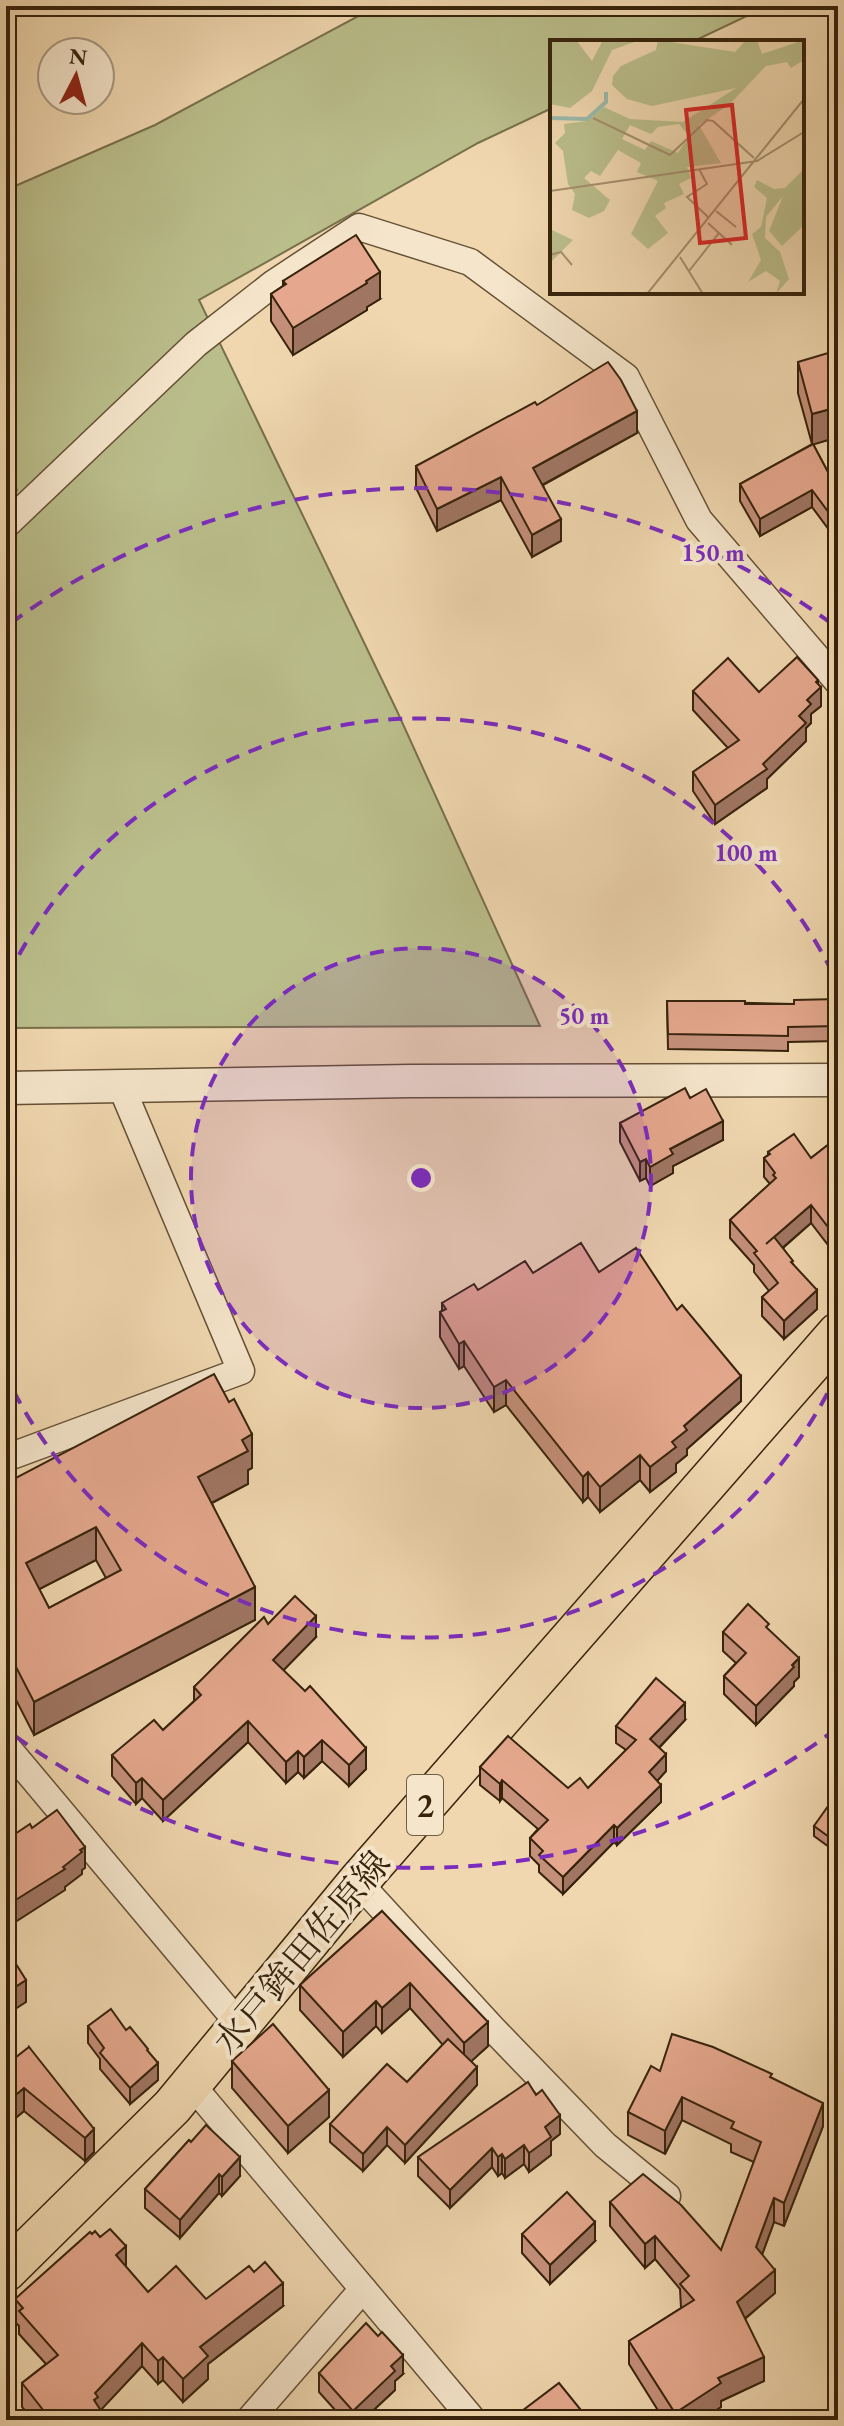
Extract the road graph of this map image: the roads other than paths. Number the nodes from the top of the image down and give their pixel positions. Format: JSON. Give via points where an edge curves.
{"nodes":[{"id":1,"x":6,"y":525,"type":"edge"},
{"id":2,"x":838,"y":682,"type":"edge"},
{"id":3,"x":838,"y":1080,"type":"edge"},
{"id":4,"x":121,"y":1086,"type":"junction"},
{"id":5,"x":6,"y":1088,"type":"edge"},
{"id":6,"x":838,"y":1333,"type":"edge"},
{"id":7,"x":6,"y":1458,"type":"edge"},
{"id":8,"x":6,"y":1746,"type":"edge"},
{"id":9,"x":358,"y":1882,"type":"junction"},
{"id":10,"x":240,"y":2025,"type":"junction"},
{"id":11,"x":191,"y":2084,"type":"junction"},
{"id":12,"x":688,"y":2214,"type":"edge"},
{"id":13,"x":6,"y":2271,"type":"edge"},
{"id":14,"x":363,"y":2289,"type":"junction"},
{"id":15,"x":249,"y":2420,"type":"edge"},
{"id":16,"x":473,"y":2420,"type":"edge"}],
"edges":[{"from":1,"to":2,"type":"street","via":[[196,344],[274,283],[359,227],[470,262],[626,377],[699,520]]},
{"from":3,"to":4,"type":"street"},
{"from":4,"to":5,"type":"street"},
{"from":4,"to":7,"type":"street","via":[[241,1371]]},
{"from":6,"to":9,"type":"main road","name":"水戸鉾田佐原線","number":"2"},
{"from":8,"to":10,"type":"street"},
{"from":9,"to":10,"type":"main road","name":"水戸鉾田佐原線","number":"2"},
{"from":9,"to":12,"type":"street","via":[[605,2145]]},
{"from":10,"to":11,"type":"main road","name":"水戸鉾田佐原線","number":"2"},
{"from":11,"to":13,"type":"main road","name":"水戸鉾田佐原線","number":"2"},
{"from":11,"to":14,"type":"street"},
{"from":14,"to":15,"type":"street"},
{"from":14,"to":16,"type":"street"}]}
